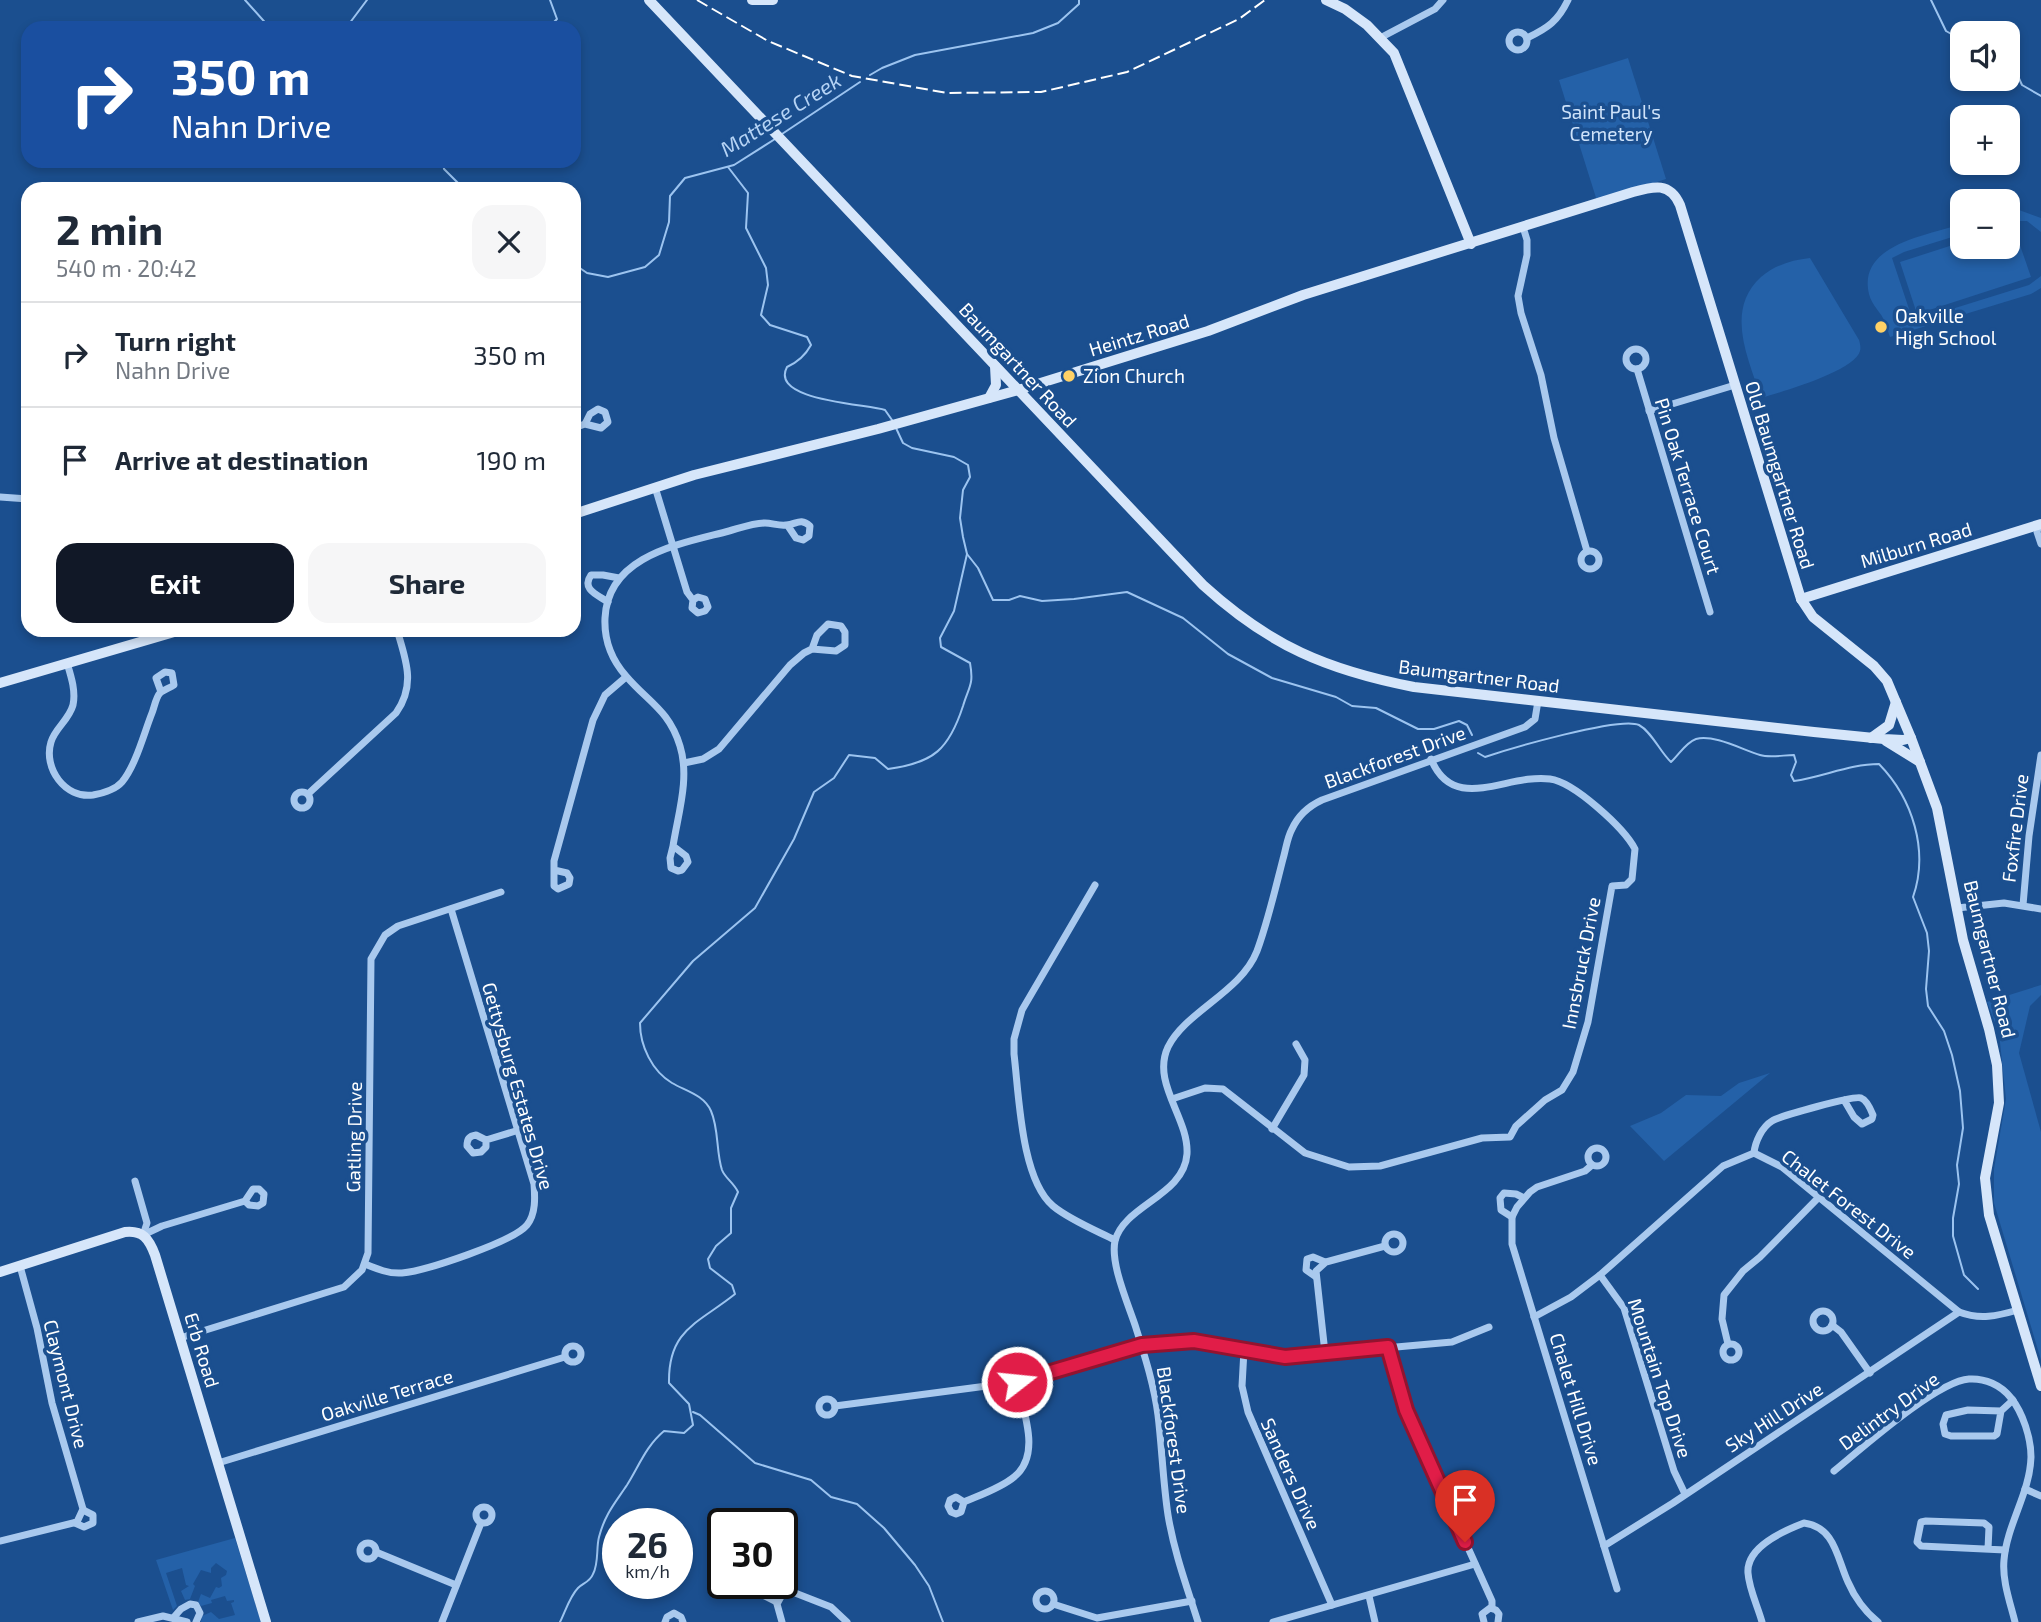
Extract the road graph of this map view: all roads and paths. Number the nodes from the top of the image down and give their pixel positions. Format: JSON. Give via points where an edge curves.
{"nodes":[{"id":1,"x":649,"y":0,"type":"edge"},
{"id":2,"x":752,"y":0,"type":"edge"},
{"id":3,"x":773,"y":0,"type":"edge"},
{"id":4,"x":1326,"y":0,"type":"edge"},
{"id":5,"x":1443,"y":0,"type":"edge"},
{"id":6,"x":1568,"y":0,"type":"edge"},
{"id":7,"x":1380,"y":37,"type":"junction"},
{"id":8,"x":1527,"y":38,"type":"dead end"},
{"id":9,"x":1669,"y":190,"type":"joint"},
{"id":10,"x":1523,"y":227,"type":"junction"},
{"id":11,"x":1471,"y":244,"type":"junction"},
{"id":12,"x":995,"y":366,"type":"junction"},
{"id":13,"x":1637,"y":369,"type":"dead end"},
{"id":14,"x":1734,"y":385,"type":"junction"},
{"id":15,"x":1018,"y":390,"type":"junction"},
{"id":16,"x":989,"y":398,"type":"junction"},
{"id":17,"x":1648,"y":411,"type":"junction"},
{"id":18,"x":585,"y":424,"type":"dead end"},
{"id":19,"x":581,"y":425,"type":"edge"},
{"id":20,"x":655,"y":487,"type":"junction"},
{"id":21,"x":0,"y":497,"type":"edge"},
{"id":22,"x":21,"y":498,"type":"edge"},
{"id":23,"x":581,"y":512,"type":"edge"},
{"id":24,"x":788,"y":526,"type":"dead end"},
{"id":25,"x":2040,"y":526,"type":"edge"},
{"id":26,"x":2041,"y":544,"type":"edge"},
{"id":27,"x":674,"y":545,"type":"junction"},
{"id":28,"x":1587,"y":551,"type":"dead end"},
{"id":29,"x":619,"y":578,"type":"junction"},
{"id":30,"x":1801,"y":598,"type":"junction"},
{"id":31,"x":693,"y":600,"type":"dead end"},
{"id":32,"x":608,"y":601,"type":"junction"},
{"id":33,"x":1710,"y":612,"type":"dead end"},
{"id":34,"x":148,"y":637,"type":"edge"},
{"id":35,"x":399,"y":637,"type":"edge"},
{"id":36,"x":812,"y":649,"type":"junction"},
{"id":37,"x":67,"y":663,"type":"junction"},
{"id":38,"x":626,"y":677,"type":"junction"},
{"id":39,"x":0,"y":683,"type":"edge"},
{"id":40,"x":161,"y":692,"type":"dead end"},
{"id":41,"x":1538,"y":701,"type":"junction"},
{"id":42,"x":1897,"y":701,"type":"junction"},
{"id":43,"x":1871,"y":738,"type":"junction"},
{"id":44,"x":1912,"y":738,"type":"junction"},
{"id":45,"x":1884,"y":739,"type":"junction"},
{"id":46,"x":2041,"y":755,"type":"edge"},
{"id":47,"x":1431,"y":759,"type":"junction"},
{"id":48,"x":684,"y":763,"type":"junction"},
{"id":49,"x":1921,"y":763,"type":"junction"},
{"id":50,"x":308,"y":794,"type":"dead end"},
{"id":51,"x":2038,"y":795,"type":"edge"},
{"id":52,"x":673,"y":846,"type":"dead end"},
{"id":53,"x":554,"y":870,"type":"dead end"},
{"id":54,"x":1095,"y":886,"type":"dead end"},
{"id":55,"x":501,"y":892,"type":"dead end"},
{"id":56,"x":2023,"y":905,"type":"junction"},
{"id":57,"x":1957,"y":908,"type":"junction"},
{"id":58,"x":451,"y":909,"type":"junction"},
{"id":59,"x":2041,"y":909,"type":"edge"},
{"id":60,"x":1296,"y":1044,"type":"dead end"},
{"id":61,"x":1172,"y":1099,"type":"junction"},
{"id":62,"x":1844,"y":1100,"type":"dead end"},
{"id":63,"x":1272,"y":1129,"type":"junction"},
{"id":64,"x":519,"y":1130,"type":"junction"},
{"id":65,"x":486,"y":1140,"type":"dead end"},
{"id":66,"x":1754,"y":1153,"type":"junction"},
{"id":67,"x":1592,"y":1165,"type":"dead end"},
{"id":68,"x":135,"y":1181,"type":"dead end"},
{"id":69,"x":1819,"y":1197,"type":"junction"},
{"id":70,"x":1524,"y":1198,"type":"junction"},
{"id":71,"x":245,"y":1201,"type":"dead end"},
{"id":72,"x":1512,"y":1217,"type":"junction"},
{"id":73,"x":143,"y":1235,"type":"junction"},
{"id":74,"x":1115,"y":1240,"type":"junction"},
{"id":75,"x":1385,"y":1246,"type":"dead end"},
{"id":76,"x":1325,"y":1262,"type":"junction"},
{"id":77,"x":365,"y":1264,"type":"junction"},
{"id":78,"x":20,"y":1266,"type":"junction"},
{"id":79,"x":0,"y":1272,"type":"edge"},
{"id":80,"x":1600,"y":1275,"type":"junction"},
{"id":81,"x":1316,"y":1277,"type":"junction"},
{"id":82,"x":2018,"y":1310,"type":"junction"},
{"id":83,"x":1959,"y":1312,"type":"junction"},
{"id":84,"x":1534,"y":1317,"type":"junction"},
{"id":85,"x":1832,"y":1325,"type":"dead end"},
{"id":86,"x":1489,"y":1327,"type":"dead end"},
{"id":87,"x":180,"y":1338,"type":"junction"},
{"id":88,"x":1142,"y":1345,"type":"junction"},
{"id":89,"x":1728,"y":1345,"type":"dead end"},
{"id":90,"x":1388,"y":1347,"type":"junction"},
{"id":91,"x":1244,"y":1350,"type":"junction"},
{"id":92,"x":1325,"y":1353,"type":"junction"},
{"id":93,"x":565,"y":1357,"type":"dead end"},
{"id":94,"x":1870,"y":1373,"type":"junction"},
{"id":95,"x":1017,"y":1382,"type":"junction"},
{"id":96,"x":2041,"y":1386,"type":"edge"},
{"id":97,"x":2012,"y":1399,"type":"junction"},
{"id":98,"x":835,"y":1406,"type":"dead end"},
{"id":99,"x":2001,"y":1411,"type":"junction"},
{"id":100,"x":218,"y":1463,"type":"junction"},
{"id":101,"x":1834,"y":1471,"type":"dead end"},
{"id":102,"x":2025,"y":1489,"type":"junction"},
{"id":103,"x":1685,"y":1494,"type":"junction"},
{"id":104,"x":2041,"y":1496,"type":"edge"},
{"id":105,"x":964,"y":1503,"type":"dead end"},
{"id":106,"x":83,"y":1510,"type":"junction"},
{"id":107,"x":481,"y":1522,"type":"dead end"},
{"id":108,"x":75,"y":1523,"type":"junction"},
{"id":109,"x":0,"y":1541,"type":"edge"},
{"id":110,"x":1604,"y":1546,"type":"junction"},
{"id":111,"x":1987,"y":1549,"type":"junction"},
{"id":112,"x":2005,"y":1550,"type":"junction"},
{"id":113,"x":376,"y":1552,"type":"dead end"},
{"id":114,"x":1475,"y":1564,"type":"junction"},
{"id":115,"x":457,"y":1585,"type":"junction"},
{"id":116,"x":1617,"y":1589,"type":"dead end"},
{"id":117,"x":798,"y":1594,"type":"edge"},
{"id":118,"x":1368,"y":1596,"type":"junction"},
{"id":119,"x":771,"y":1599,"type":"edge"},
{"id":120,"x":779,"y":1599,"type":"edge"},
{"id":121,"x":1192,"y":1601,"type":"junction"},
{"id":122,"x":777,"y":1602,"type":"junction"},
{"id":123,"x":1053,"y":1604,"type":"dead end"},
{"id":124,"x":1332,"y":1605,"type":"junction"},
{"id":125,"x":1492,"y":1608,"type":"junction"},
{"id":126,"x":174,"y":1617,"type":"junction"},
{"id":127,"x":138,"y":1622,"type":"edge"},
{"id":128,"x":187,"y":1622,"type":"edge"},
{"id":129,"x":196,"y":1622,"type":"edge"},
{"id":130,"x":266,"y":1622,"type":"edge"},
{"id":131,"x":442,"y":1622,"type":"edge"},
{"id":132,"x":665,"y":1622,"type":"edge"},
{"id":133,"x":683,"y":1622,"type":"edge"},
{"id":134,"x":782,"y":1622,"type":"edge"},
{"id":135,"x":847,"y":1622,"type":"edge"},
{"id":136,"x":1198,"y":1622,"type":"edge"},
{"id":137,"x":1273,"y":1622,"type":"edge"},
{"id":138,"x":1375,"y":1622,"type":"edge"},
{"id":139,"x":1484,"y":1622,"type":"edge"},
{"id":140,"x":1498,"y":1622,"type":"edge"},
{"id":141,"x":1762,"y":1622,"type":"edge"},
{"id":142,"x":1878,"y":1622,"type":"edge"},
{"id":143,"x":2015,"y":1622,"type":"edge"}],
"edges":[{"from":1,"to":12,"type":"street","name":"Baumgartner Road"},
{"from":2,"to":3,"type":"street"},
{"from":4,"to":7,"type":"street"},
{"from":5,"to":7,"type":"street","via":[[1435,9]]},
{"from":6,"to":8,"type":"street","via":[[1550,27]]},
{"from":7,"to":11,"type":"street","via":[[1399,62]]},
{"from":9,"to":10,"type":"street","name":"Heintz Road","via":[[1650,187]]},
{"from":9,"to":14,"type":"street","name":"Old Baumgartner Road","via":[[1680,205]]},
{"from":10,"to":11,"type":"street","name":"Heintz Road"},
{"from":10,"to":28,"type":"street","via":[[1527,255],[1518,296],[1521,313]]},
{"from":11,"to":15,"type":"street","name":"Heintz Road"},
{"from":12,"to":15,"type":"street","name":"Baumgartner Road"},
{"from":12,"to":16,"type":"street","via":[[996,385]]},
{"from":13,"to":17,"type":"street","name":"Pin Oak Terrace Court"},
{"from":14,"to":17,"type":"street"},
{"from":14,"to":30,"type":"street","name":"Old Baumgartner Road"},
{"from":15,"to":16,"type":"street","name":"Heintz Road"},
{"from":15,"to":41,"type":"street","name":"Baumgartner Road","via":[[1203,585],[1282,643],[1372,679]]},
{"from":16,"to":20,"type":"street","name":"Heintz Road"},
{"from":17,"to":33,"type":"street","name":"Pin Oak Terrace Court"},
{"from":18,"to":19,"type":"street"},
{"from":20,"to":23,"type":"street","name":"Heintz Road"},
{"from":20,"to":27,"type":"street"},
{"from":21,"to":22,"type":"street"},
{"from":24,"to":27,"type":"street","via":[[764,523]]},
{"from":25,"to":26,"type":"street"},
{"from":25,"to":30,"type":"street","name":"Milburn Road"},
{"from":27,"to":29,"type":"street","via":[[644,558]]},
{"from":27,"to":31,"type":"street"},
{"from":29,"to":32,"type":"street"},
{"from":29,"to":32,"type":"street","via":[[597,574],[588,580],[591,592]]},
{"from":30,"to":42,"type":"street","name":"Old Baumgartner Road","via":[[1813,617],[1874,666]]},
{"from":32,"to":38,"type":"street","via":[[607,645]]},
{"from":34,"to":37,"type":"street"},
{"from":35,"to":50,"type":"street","via":[[410,679],[403,703]]},
{"from":36,"to":36,"type":"street","via":[[836,651],[845,645],[845,632],[841,626],[828,624]]},
{"from":36,"to":48,"type":"street","via":[[790,665],[719,749]]},
{"from":37,"to":39,"type":"street"},
{"from":37,"to":40,"type":"street","via":[[73,705],[55,732],[49,755],[58,780],[76,794],[106,792],[121,783]]},
{"from":38,"to":48,"type":"street","via":[[656,704],[673,729]]},
{"from":38,"to":53,"type":"street","via":[[605,695],[593,720]]},
{"from":41,"to":43,"type":"street","name":"Baumgartner Road"},
{"from":41,"to":47,"type":"street","name":"Blackforest Drive","via":[[1531,724]]},
{"from":42,"to":43,"type":"street","via":[[1889,724]]},
{"from":42,"to":44,"type":"street","name":"Old Baumgartner Road"},
{"from":43,"to":45,"type":"street","name":"Baumgartner Road"},
{"from":44,"to":45,"type":"street","name":"Baumgartner Road"},
{"from":44,"to":49,"type":"street","name":"Baumgartner Road"},
{"from":45,"to":49,"type":"street"},
{"from":46,"to":51,"type":"street","name":"Foxfire Drive"},
{"from":47,"to":61,"type":"street","name":"Blackforest Drive","via":[[1313,804],[1295,823],[1252,961],[1167,1049],[1164,1069]]},
{"from":47,"to":63,"type":"street","name":"Innsbruck Drive","via":[[1445,781],[1461,789],[1538,779],[1558,781],[1574,789],[1635,849],[1632,879],[1626,885],[1612,886],[1588,1021],[1573,1072],[1562,1090],[1545,1100],[1510,1137],[1482,1138],[1380,1166],[1335,1164],[1305,1153]]},
{"from":48,"to":52,"type":"street"},
{"from":49,"to":57,"type":"street","name":"Baumgartner Road","via":[[1942,827]]},
{"from":51,"to":56,"type":"street","name":"Foxfire Drive"},
{"from":54,"to":74,"type":"street","via":[[1022,1010],[1014,1054],[1027,1156],[1035,1182],[1052,1205]]},
{"from":55,"to":58,"type":"street","name":"Gatling Drive"},
{"from":56,"to":57,"type":"street"},
{"from":56,"to":59,"type":"street"},
{"from":57,"to":82,"type":"street","name":"Baumgartner Road","via":[[1997,1065],[1999,1103],[1985,1192]]},
{"from":58,"to":64,"type":"street","name":"Gettysburg Estates Drive"},
{"from":58,"to":77,"type":"street","name":"Gatling Drive","via":[[391,929],[371,959]]},
{"from":60,"to":63,"type":"street","via":[[1305,1060],[1304,1075]]},
{"from":61,"to":63,"type":"street","via":[[1205,1088],[1223,1089]]},
{"from":61,"to":74,"type":"street","name":"Blackforest Drive","via":[[1186,1142],[1183,1169],[1126,1223]]},
{"from":62,"to":66,"type":"street","via":[[1773,1120],[1755,1143]]},
{"from":64,"to":65,"type":"street"},
{"from":64,"to":77,"type":"street","name":"Gettysburg Estates Drive","via":[[534,1184],[535,1200],[527,1225],[503,1242],[401,1273]]},
{"from":66,"to":69,"type":"street","name":"Chalet Forest Drive","via":[[1782,1167]]},
{"from":66,"to":80,"type":"street","name":"Chalet Forest Drive","via":[[1723,1166]]},
{"from":67,"to":70,"type":"street","name":"Chalet Hill Drive","via":[[1537,1187]]},
{"from":68,"to":73,"type":"street","via":[[147,1223]]},
{"from":69,"to":83,"type":"street","name":"Chalet Forest Drive"},
{"from":69,"to":89,"type":"street","via":[[1724,1295],[1722,1320]]},
{"from":70,"to":72,"type":"street","name":"Chalet Hill Drive"},
{"from":70,"to":72,"type":"street","name":"Chalet Hill Drive","via":[[1504,1193],[1500,1198],[1501,1210]]},
{"from":71,"to":73,"type":"street"},
{"from":72,"to":84,"type":"street","name":"Chalet Hill Drive","via":[[1512,1244]]},
{"from":73,"to":78,"type":"street","via":[[125,1232]]},
{"from":73,"to":87,"type":"street","name":"Erb Road","via":[[155,1255]]},
{"from":74,"to":88,"type":"street","name":"Blackforest Drive","via":[[1115,1260]]},
{"from":75,"to":76,"type":"street"},
{"from":76,"to":81,"type":"street"},
{"from":76,"to":81,"type":"street","via":[[1313,1256],[1307,1259],[1306,1270]]},
{"from":77,"to":87,"type":"street","via":[[344,1287]]},
{"from":78,"to":79,"type":"street"},
{"from":78,"to":106,"type":"street","name":"Claymont Drive"},
{"from":80,"to":84,"type":"street","name":"Chalet Forest Drive"},
{"from":80,"to":103,"type":"street","name":"Mountain Top Drive","via":[[1624,1308]]},
{"from":81,"to":92,"type":"street"},
{"from":82,"to":83,"type":"street","via":[[1984,1318]]},
{"from":82,"to":96,"type":"street","name":"Baumgartner Road"},
{"from":83,"to":94,"type":"street","name":"Sky Hill Drive"},
{"from":84,"to":110,"type":"street","name":"Chalet Hill Drive"},
{"from":85,"to":94,"type":"street"},
{"from":86,"to":90,"type":"street","via":[[1452,1342]]},
{"from":87,"to":100,"type":"street","name":"Erb Road"},
{"from":88,"to":91,"type":"street","via":[[1194,1341]]},
{"from":88,"to":95,"type":"street"},
{"from":88,"to":121,"type":"street","name":"Blackforest Drive","via":[[1155,1395],[1168,1516]]},
{"from":90,"to":92,"type":"street"},
{"from":90,"to":114,"type":"street","via":[[1406,1410]]},
{"from":91,"to":92,"type":"street","via":[[1285,1357]]},
{"from":91,"to":124,"type":"street","name":"Sanders Drive","via":[[1242,1386],[1248,1412]]},
{"from":93,"to":100,"type":"street","name":"Oakville Terrace"},
{"from":94,"to":103,"type":"street","name":"Sky Hill Drive"},
{"from":95,"to":98,"type":"street"},
{"from":95,"to":105,"type":"street","via":[[1030,1448],[1024,1468],[1013,1479]]},
{"from":97,"to":99,"type":"street"},
{"from":97,"to":101,"type":"street","name":"Delintry Drive","via":[[1984,1380],[1969,1379],[1943,1387]]},
{"from":97,"to":102,"type":"street","via":[[2024,1422],[2031,1456]]},
{"from":99,"to":99,"type":"street","via":[[1994,1436],[1945,1434],[1946,1415]]},
{"from":100,"to":130,"type":"street","name":"Erb Road"},
{"from":102,"to":104,"type":"street"},
{"from":102,"to":112,"type":"street"},
{"from":103,"to":110,"type":"street","name":"Sky Hill Drive"},
{"from":106,"to":108,"type":"street"},
{"from":106,"to":108,"type":"street","via":[[93,1515],[93,1523],[84,1527]]},
{"from":107,"to":115,"type":"street"},
{"from":108,"to":109,"type":"street"},
{"from":110,"to":116,"type":"street","name":"Chalet Hill Drive"},
{"from":111,"to":111,"type":"street","via":[[1989,1527],[1984,1523],[1926,1521],[1919,1525],[1917,1542],[1921,1546]]},
{"from":111,"to":112,"type":"street"},
{"from":112,"to":143,"type":"street","via":[[2004,1576]]},
{"from":113,"to":115,"type":"street"},
{"from":114,"to":118,"type":"street"},
{"from":114,"to":125,"type":"street"},
{"from":115,"to":131,"type":"street"},
{"from":117,"to":135,"type":"street","via":[[831,1607]]},
{"from":118,"to":124,"type":"street"},
{"from":118,"to":138,"type":"street"},
{"from":119,"to":122,"type":"street"},
{"from":120,"to":122,"type":"street"},
{"from":121,"to":123,"type":"street","via":[[1097,1618]]},
{"from":121,"to":136,"type":"street","name":"Blackforest Drive"},
{"from":122,"to":134,"type":"street"},
{"from":124,"to":137,"type":"street"},
{"from":125,"to":139,"type":"street","via":[[1482,1614]]},
{"from":125,"to":140,"type":"street","via":[[1499,1614]]},
{"from":126,"to":127,"type":"street"},
{"from":126,"to":128,"type":"street"},
{"from":126,"to":129,"type":"street","via":[[190,1604],[196,1605],[200,1613]]},
{"from":132,"to":133,"type":"street","via":[[674,1614]]},
{"from":141,"to":142,"type":"street","via":[[1748,1564],[1768,1542],[1804,1523],[1819,1527],[1830,1538],[1848,1583]]}]}
